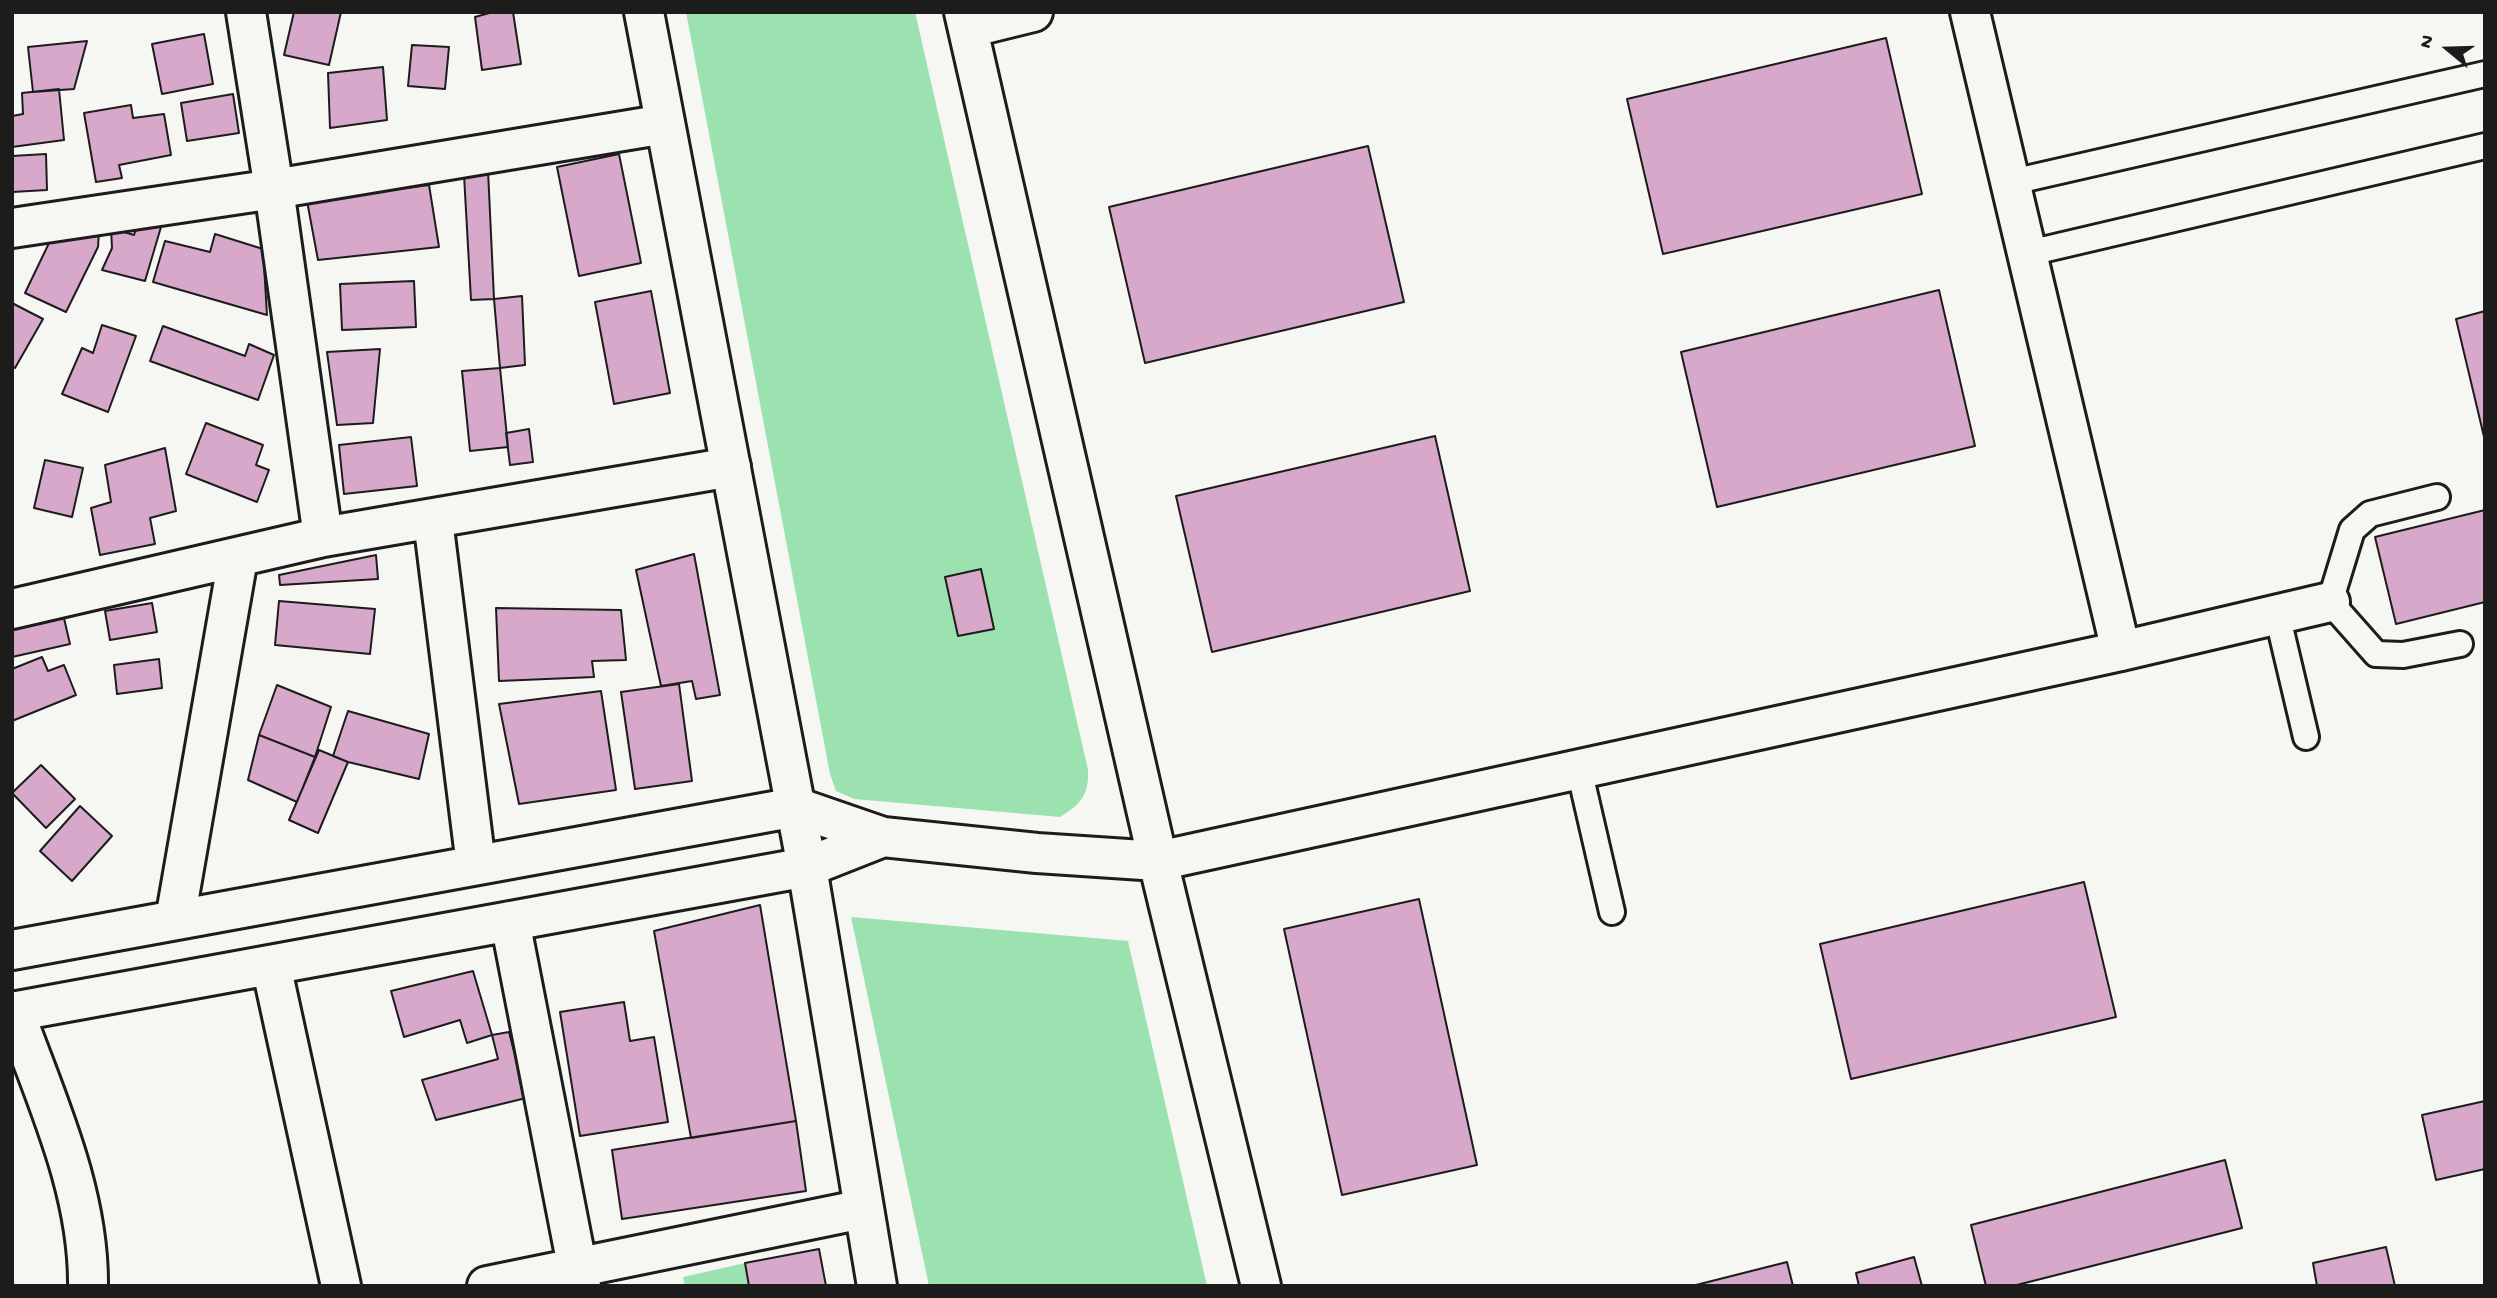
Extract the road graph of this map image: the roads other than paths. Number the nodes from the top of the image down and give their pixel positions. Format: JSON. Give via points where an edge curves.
{"nodes":[{"id":1,"x":246,"y":12,"type":"edge"},
{"id":2,"x":644,"y":12,"type":"edge"},
{"id":3,"x":1033,"y":12,"type":"edge"},
{"id":4,"x":1970,"y":12,"type":"edge"},
{"id":5,"x":966,"y":20,"type":"edge"},
{"id":6,"x":2485,"y":74,"type":"edge"},
{"id":7,"x":665,"y":124,"type":"junction"},
{"id":8,"x":2485,"y":146,"type":"edge"},
{"id":9,"x":2012,"y":181,"type":"junction"},
{"id":10,"x":274,"y":189,"type":"junction"},
{"id":11,"x":12,"y":228,"type":"edge"},
{"id":12,"x":2029,"y":253,"type":"junction"},
{"id":13,"x":731,"y":467,"type":"junction"},
{"id":14,"x":2437,"y":497,"type":"dead end"},
{"id":15,"x":433,"y":520,"type":"junction"},
{"id":16,"x":323,"y":537,"type":"junction"},
{"id":17,"x":238,"y":558,"type":"junction"},
{"id":18,"x":2330,"y":602,"type":"junction"},
{"id":19,"x":12,"y":609,"type":"edge"},
{"id":20,"x":2277,"y":614,"type":"junction"},
{"id":21,"x":2460,"y":644,"type":"dead end"},
{"id":22,"x":2121,"y":651,"type":"junction"},
{"id":23,"x":2306,"y":737,"type":"dead end"},
{"id":24,"x":1579,"y":769,"type":"junction"},
{"id":25,"x":796,"y":807,"type":"junction"},
{"id":26,"x":883,"y":837,"type":"junction"},
{"id":27,"x":1158,"y":861,"type":"junction"},
{"id":28,"x":476,"y":865,"type":"junction"},
{"id":29,"x":807,"y":867,"type":"junction"},
{"id":30,"x":1612,"y":912,"type":"dead end"},
{"id":31,"x":175,"y":920,"type":"junction"},
{"id":32,"x":510,"y":921,"type":"junction"},
{"id":33,"x":12,"y":950,"type":"edge"},
{"id":34,"x":271,"y":965,"type":"junction"},
{"id":35,"x":13,"y":1011,"type":"edge"},
{"id":36,"x":863,"y":1209,"type":"junction"},
{"id":37,"x":580,"y":1277,"type":"edge"},
{"id":38,"x":88,"y":1286,"type":"edge"},
{"id":39,"x":341,"y":1286,"type":"edge"},
{"id":40,"x":487,"y":1286,"type":"edge"},
{"id":41,"x":877,"y":1286,"type":"edge"},
{"id":42,"x":1261,"y":1286,"type":"edge"}],
"edges":[{"from":1,"to":10,"type":"street"},
{"from":2,"to":7,"type":"street"},
{"from":3,"to":5,"type":"street"},
{"from":4,"to":9,"type":"street"},
{"from":5,"to":27,"type":"street"},
{"from":6,"to":9,"type":"lane"},
{"from":7,"to":10,"type":"street"},
{"from":7,"to":13,"type":"street"},
{"from":8,"to":12,"type":"lane"},
{"from":9,"to":12,"type":"street"},
{"from":10,"to":11,"type":"street"},
{"from":10,"to":16,"type":"street"},
{"from":12,"to":22,"type":"street"},
{"from":13,"to":15,"type":"street"},
{"from":13,"to":25,"type":"street"},
{"from":14,"to":18,"type":"lane","via":[[2370,514],[2352,530]]},
{"from":15,"to":16,"type":"street"},
{"from":15,"to":28,"type":"street"},
{"from":16,"to":17,"type":"street"},
{"from":17,"to":19,"type":"street"},
{"from":17,"to":31,"type":"street"},
{"from":18,"to":20,"type":"street"},
{"from":18,"to":21,"type":"lane","via":[[2376,654],[2403,655]]},
{"from":20,"to":22,"type":"street"},
{"from":20,"to":23,"type":"lane"},
{"from":22,"to":24,"type":"street"},
{"from":24,"to":27,"type":"street"},
{"from":24,"to":30,"type":"lane"},
{"from":25,"to":26,"type":"street"},
{"from":25,"to":28,"type":"street"},
{"from":25,"to":29,"type":"street"},
{"from":26,"to":27,"type":"street"},
{"from":26,"to":29,"type":"street"},
{"from":27,"to":42,"type":"street"},
{"from":28,"to":31,"type":"street"},
{"from":29,"to":32,"type":"street"},
{"from":29,"to":36,"type":"street"},
{"from":31,"to":33,"type":"street"},
{"from":32,"to":34,"type":"street"},
{"from":32,"to":37,"type":"street"},
{"from":34,"to":35,"type":"street"},
{"from":34,"to":39,"type":"street"},
{"from":35,"to":38,"type":"street","via":[[75,1181]]},
{"from":36,"to":37,"type":"street"},
{"from":36,"to":41,"type":"street"},
{"from":37,"to":40,"type":"street"}]}
